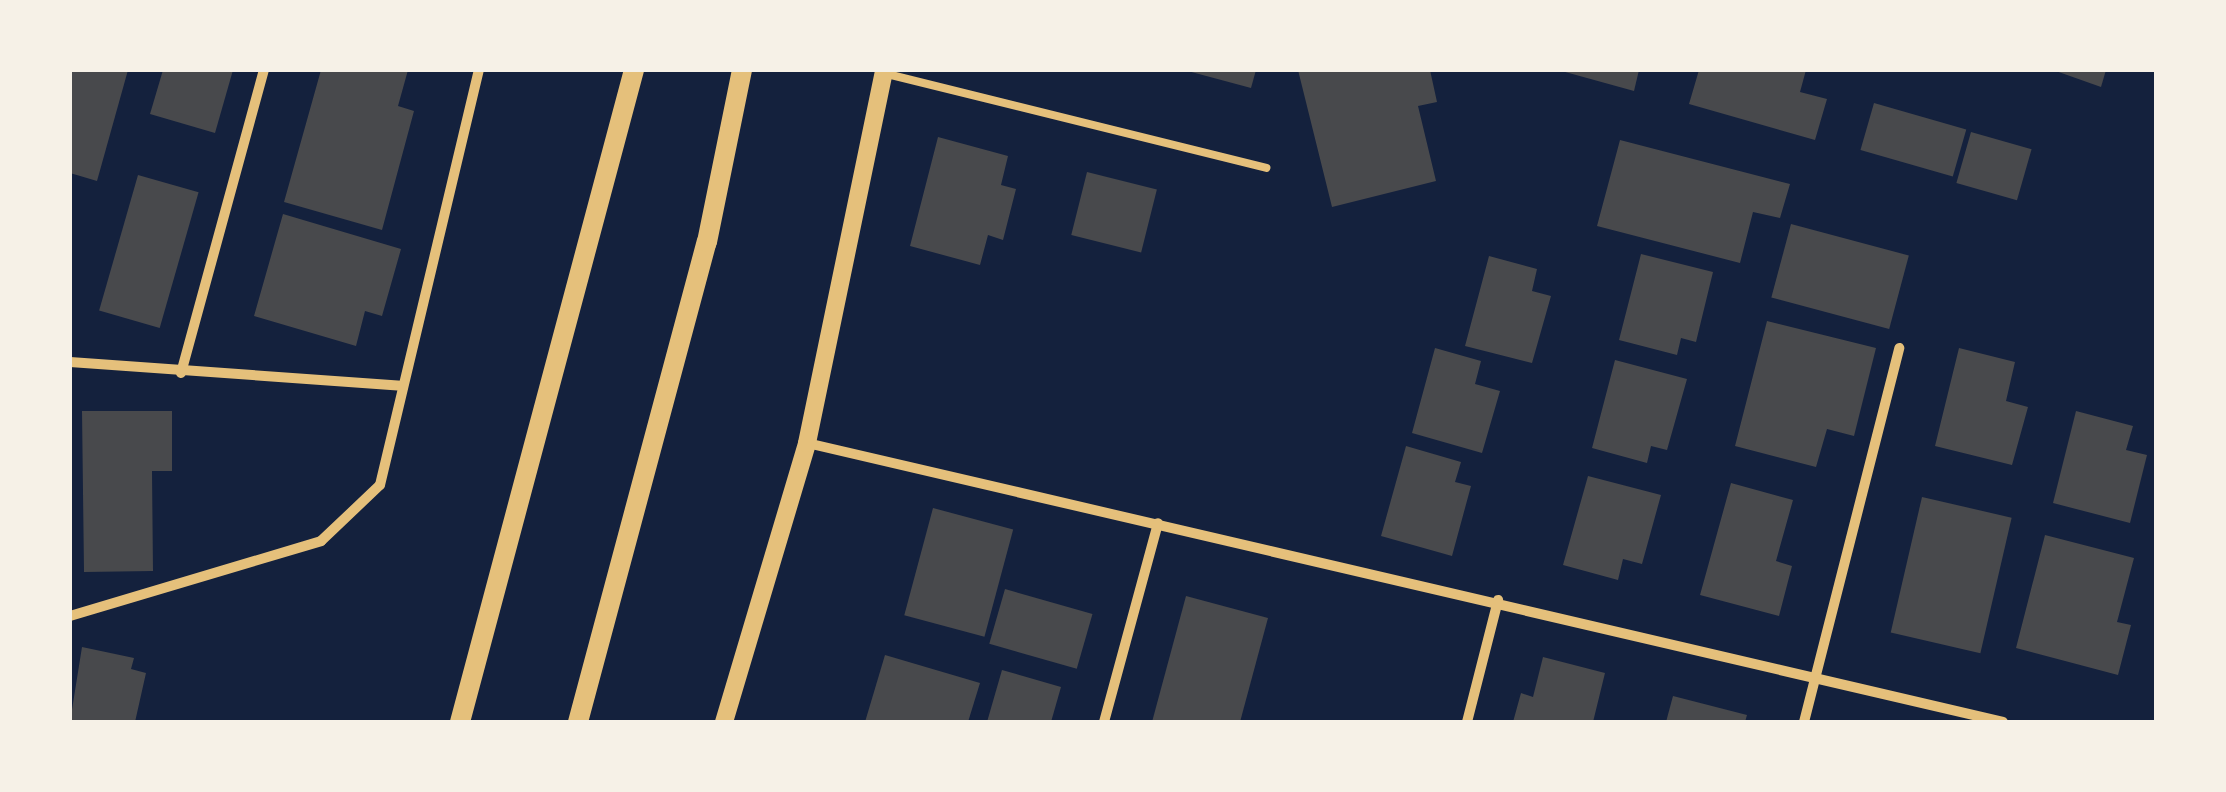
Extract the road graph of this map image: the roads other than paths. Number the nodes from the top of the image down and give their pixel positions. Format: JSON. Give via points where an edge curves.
{"nodes":[{"id":1,"x":264,"y":70,"type":"edge"},
{"id":2,"x":479,"y":70,"type":"edge"},
{"id":3,"x":634,"y":70,"type":"edge"},
{"id":4,"x":742,"y":70,"type":"edge"},
{"id":5,"x":884,"y":72,"type":"edge"},
{"id":6,"x":1266,"y":168,"type":"dead end"},
{"id":7,"x":1899,"y":348,"type":"dead end"},
{"id":8,"x":70,"y":362,"type":"edge"},
{"id":9,"x":181,"y":373,"type":"junction"},
{"id":10,"x":401,"y":386,"type":"junction"},
{"id":11,"x":808,"y":442,"type":"junction"},
{"id":12,"x":1158,"y":523,"type":"junction"},
{"id":13,"x":1498,"y":600,"type":"junction"},
{"id":14,"x":70,"y":616,"type":"edge"},
{"id":15,"x":1816,"y":673,"type":"junction"},
{"id":16,"x":460,"y":722,"type":"edge"},
{"id":17,"x":578,"y":722,"type":"edge"},
{"id":18,"x":724,"y":722,"type":"edge"},
{"id":19,"x":1104,"y":722,"type":"edge"},
{"id":20,"x":1467,"y":722,"type":"edge"},
{"id":21,"x":1804,"y":722,"type":"edge"},
{"id":22,"x":2003,"y":722,"type":"edge"}],
"edges":[{"from":1,"to":9,"type":"street"},
{"from":2,"to":10,"type":"street"},
{"from":3,"to":16,"type":"main road"},
{"from":4,"to":17,"type":"main road","via":[[707,242]]},
{"from":5,"to":6,"type":"lane"},
{"from":5,"to":11,"type":"street"},
{"from":7,"to":15,"type":"street"},
{"from":8,"to":9,"type":"street"},
{"from":9,"to":10,"type":"street"},
{"from":10,"to":14,"type":"street","via":[[380,485],[321,542]]},
{"from":11,"to":12,"type":"street"},
{"from":11,"to":18,"type":"street"},
{"from":12,"to":13,"type":"street"},
{"from":12,"to":19,"type":"street"},
{"from":13,"to":15,"type":"street"},
{"from":13,"to":20,"type":"street"},
{"from":15,"to":21,"type":"street"},
{"from":15,"to":22,"type":"street"}]}
